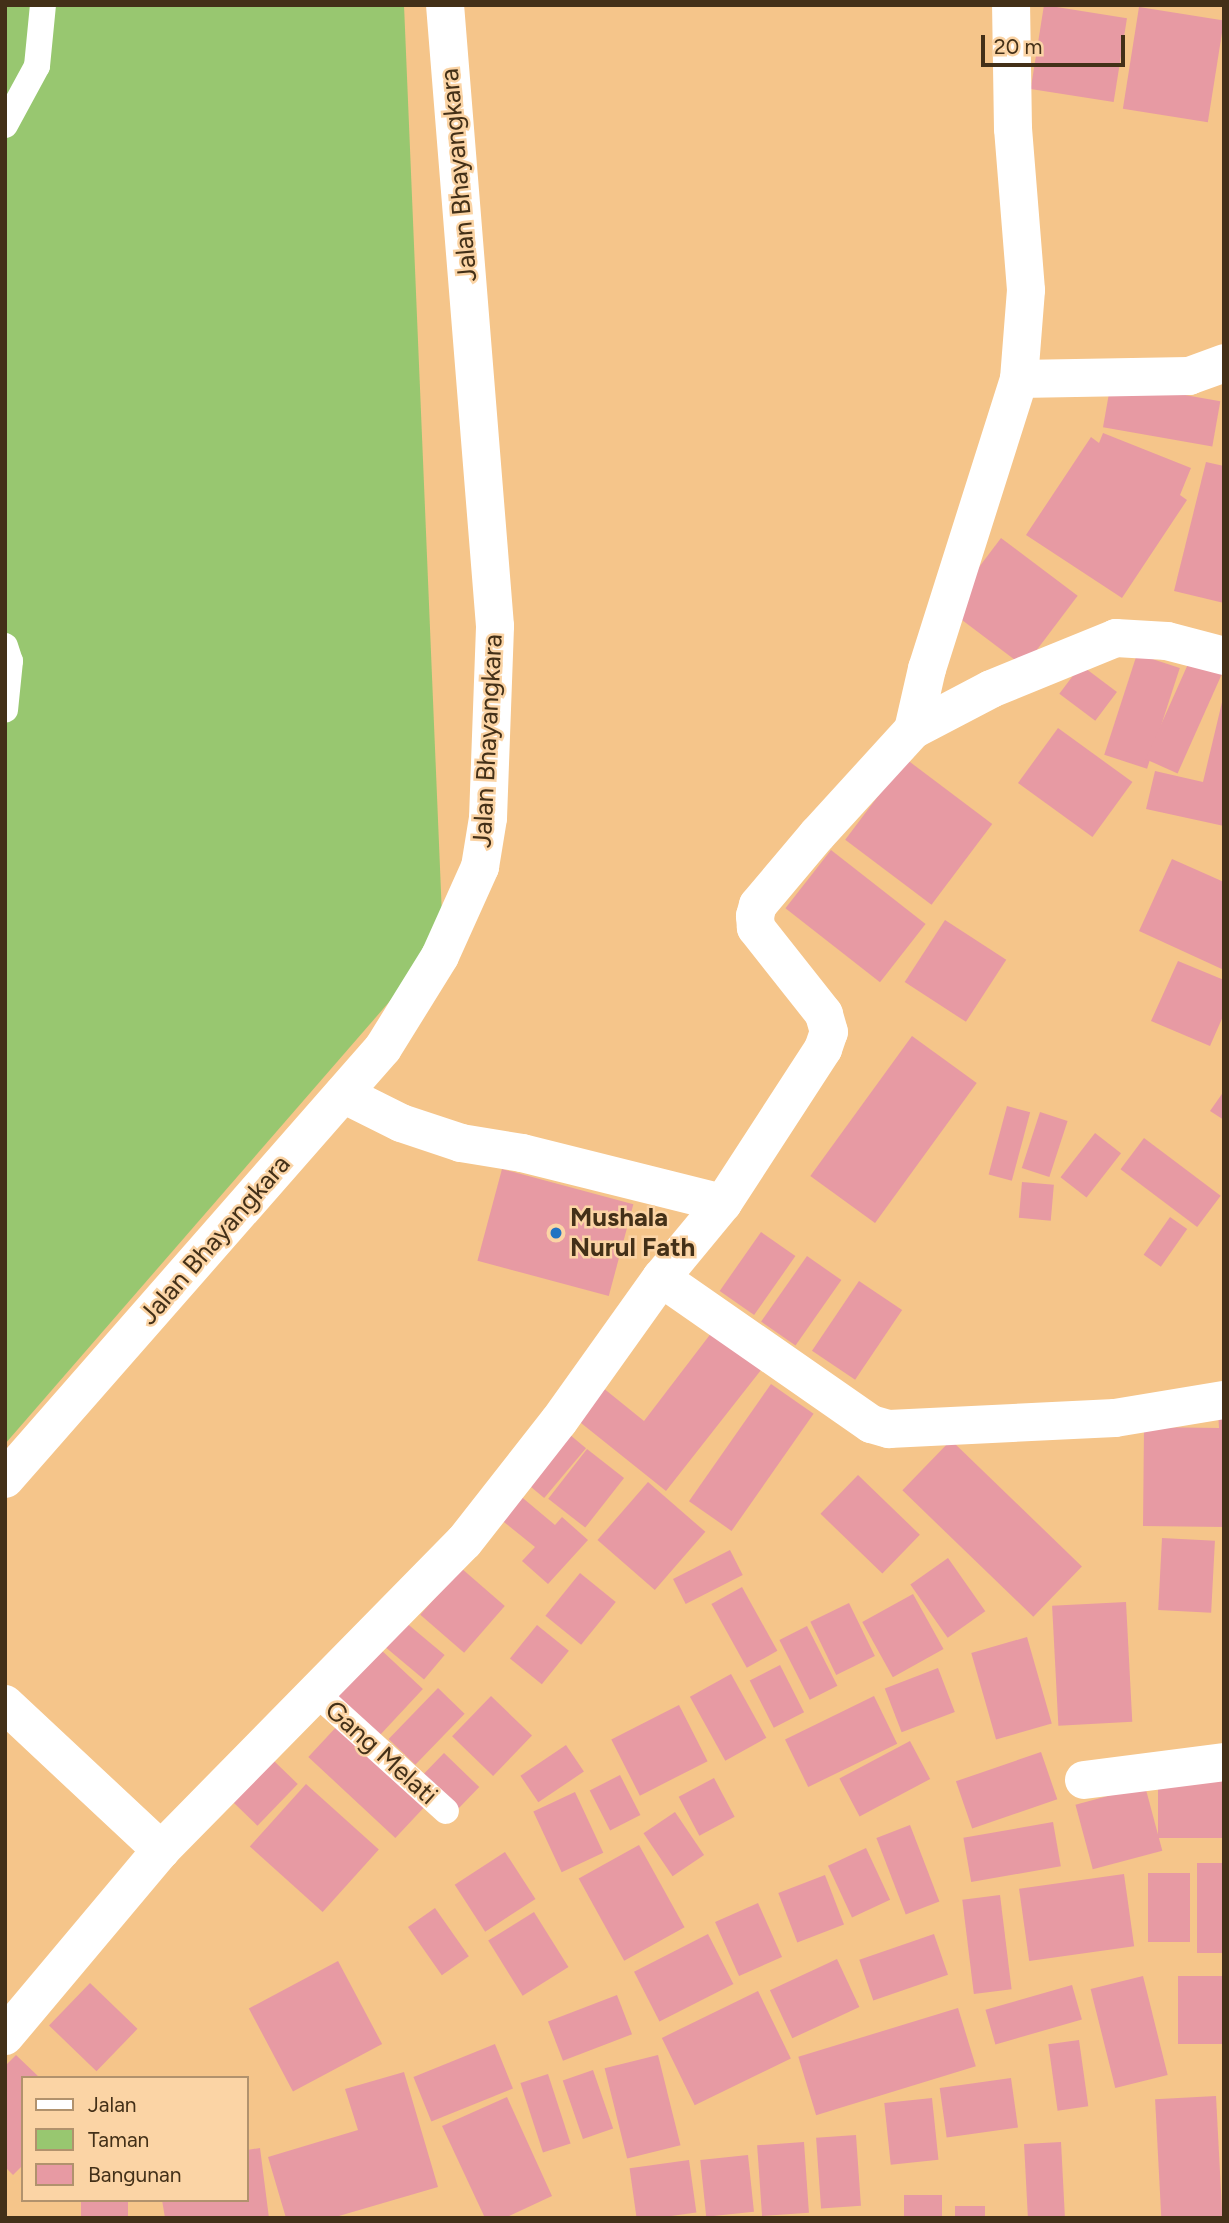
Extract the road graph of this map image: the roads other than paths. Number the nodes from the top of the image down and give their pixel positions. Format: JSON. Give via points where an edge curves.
{"nodes":[{"id":1,"x":43,"y":5,"type":"edge"},
{"id":2,"x":445,"y":5,"type":"edge"},
{"id":3,"x":1011,"y":5,"type":"edge"},
{"id":4,"x":5,"y":125,"type":"edge"},
{"id":5,"x":1224,"y":363,"type":"edge"},
{"id":6,"x":1019,"y":379,"type":"junction"},
{"id":7,"x":5,"y":646,"type":"edge"},
{"id":8,"x":1224,"y":656,"type":"edge"},
{"id":9,"x":5,"y":710,"type":"edge"},
{"id":10,"x":913,"y":730,"type":"junction"},
{"id":11,"x":344,"y":1094,"type":"junction"},
{"id":12,"x":723,"y":1202,"type":"junction"},
{"id":13,"x":661,"y":1278,"type":"junction"},
{"id":14,"x":1224,"y":1400,"type":"edge"},
{"id":15,"x":5,"y":1479,"type":"edge"},
{"id":16,"x":317,"y":1694,"type":"junction"},
{"id":17,"x":5,"y":1704,"type":"edge"},
{"id":18,"x":1224,"y":1762,"type":"edge"},
{"id":19,"x":1084,"y":1780,"type":"dead end"},
{"id":20,"x":446,"y":1811,"type":"dead end"},
{"id":21,"x":161,"y":1850,"type":"junction"},
{"id":22,"x":5,"y":2036,"type":"edge"}],
"edges":[{"from":1,"to":4,"type":"lane","via":[[37,66]]},
{"from":2,"to":11,"type":"street","name":"Jalan Bhayangkara","via":[[495,626],[488,818],[480,867],[440,956],[383,1048]]},
{"from":3,"to":6,"type":"street","via":[[1013,129],[1026,289]]},
{"from":5,"to":6,"type":"street","via":[[1189,376]]},
{"from":6,"to":10,"type":"street","via":[[927,669]]},
{"from":7,"to":9,"type":"lane","via":[[10,661]]},
{"from":8,"to":10,"type":"street","via":[[1167,641],[1116,638],[991,690]]},
{"from":10,"to":12,"type":"street","via":[[758,905],[756,928],[824,1014],[829,1032],[823,1049]]},
{"from":11,"to":12,"type":"street","via":[[401,1124],[461,1143],[522,1153]]},
{"from":11,"to":15,"type":"street","name":"Jalan Bhayangkara"},
{"from":12,"to":13,"type":"street"},
{"from":13,"to":14,"type":"street","via":[[871,1424],[889,1429],[1115,1418]]},
{"from":13,"to":16,"type":"street","via":[[559,1422],[464,1542]]},
{"from":16,"to":20,"type":"lane","name":"Gang Melati"},
{"from":16,"to":21,"type":"street"},
{"from":17,"to":21,"type":"street"},
{"from":18,"to":19,"type":"street"},
{"from":21,"to":22,"type":"street"}]}
